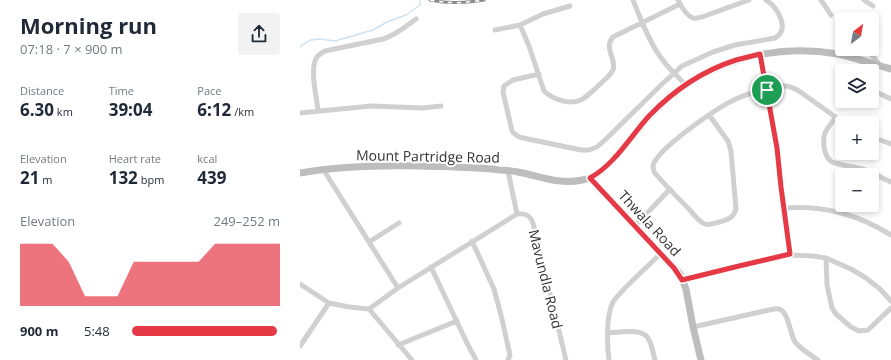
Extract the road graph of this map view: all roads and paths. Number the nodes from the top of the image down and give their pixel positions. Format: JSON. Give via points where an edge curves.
{"nodes":[{"id":1,"x":566,"y":0,"type":"edge"},
{"id":2,"x":633,"y":0,"type":"edge"},
{"id":3,"x":749,"y":0,"type":"edge"},
{"id":4,"x":766,"y":0,"type":"edge"},
{"id":5,"x":821,"y":0,"type":"edge"},
{"id":6,"x":864,"y":0,"type":"edge"},
{"id":7,"x":679,"y":2,"type":"edge"},
{"id":8,"x":873,"y":6,"type":"dead end"},
{"id":9,"x":831,"y":15,"type":"dead end"},
{"id":10,"x":416,"y":19,"type":"dead end"},
{"id":11,"x":642,"y":23,"type":"junction"},
{"id":12,"x":520,"y":25,"type":"junction"},
{"id":13,"x":495,"y":30,"type":"dead end"},
{"id":14,"x":760,"y":54,"type":"junction"},
{"id":15,"x":872,"y":56,"type":"edge"},
{"id":16,"x":880,"y":66,"type":"junction"},
{"id":17,"x":891,"y":69,"type":"edge"},
{"id":18,"x":674,"y":73,"type":"junction"},
{"id":19,"x":539,"y":74,"type":"junction"},
{"id":20,"x":686,"y":84,"type":"junction"},
{"id":21,"x":767,"y":90,"type":"junction"},
{"id":22,"x":879,"y":93,"type":"edge"},
{"id":23,"x":891,"y":99,"type":"edge"},
{"id":24,"x":441,"y":106,"type":"dead end"},
{"id":25,"x":318,"y":111,"type":"junction"},
{"id":26,"x":300,"y":113,"type":"edge"},
{"id":27,"x":709,"y":115,"type":"junction"},
{"id":28,"x":835,"y":118,"type":"joint"},
{"id":29,"x":879,"y":140,"type":"edge"},
{"id":30,"x":891,"y":144,"type":"edge"},
{"id":31,"x":323,"y":169,"type":"junction"},
{"id":32,"x":508,"y":171,"type":"junction"},
{"id":33,"x":300,"y":173,"type":"edge"},
{"id":34,"x":590,"y":178,"type":"junction"},
{"id":35,"x":891,"y":182,"type":"edge"},
{"id":36,"x":670,"y":189,"type":"junction"},
{"id":37,"x":783,"y":208,"type":"junction"},
{"id":38,"x":517,"y":214,"type":"junction"},
{"id":39,"x":399,"y":223,"type":"dead end"},
{"id":40,"x":635,"y":226,"type":"junction"},
{"id":41,"x":891,"y":236,"type":"edge"},
{"id":42,"x":472,"y":241,"type":"junction"},
{"id":43,"x":369,"y":242,"type":"junction"},
{"id":44,"x":660,"y":254,"type":"junction"},
{"id":45,"x":790,"y":254,"type":"junction"},
{"id":46,"x":826,"y":258,"type":"junction"},
{"id":47,"x":431,"y":267,"type":"junction"},
{"id":48,"x":682,"y":280,"type":"junction"},
{"id":49,"x":300,"y":284,"type":"edge"},
{"id":50,"x":398,"y":288,"type":"junction"},
{"id":51,"x":891,"y":301,"type":"edge"},
{"id":52,"x":329,"y":303,"type":"junction"},
{"id":53,"x":891,"y":308,"type":"edge"},
{"id":54,"x":369,"y":309,"type":"junction"},
{"id":55,"x":457,"y":321,"type":"junction"},
{"id":56,"x":693,"y":327,"type":"junction"},
{"id":57,"x":608,"y":333,"type":"junction"},
{"id":58,"x":398,"y":345,"type":"junction"},
{"id":59,"x":300,"y":346,"type":"edge"},
{"id":60,"x":412,"y":360,"type":"edge"},
{"id":61,"x":476,"y":360,"type":"edge"},
{"id":62,"x":508,"y":360,"type":"edge"},
{"id":63,"x":566,"y":360,"type":"edge"},
{"id":64,"x":609,"y":360,"type":"edge"},
{"id":65,"x":654,"y":360,"type":"edge"},
{"id":66,"x":701,"y":360,"type":"edge"},
{"id":67,"x":818,"y":360,"type":"edge"}],
"edges":[{"from":1,"to":12,"type":"street","via":[[568,6]]},
{"from":2,"to":11,"type":"street"},
{"from":3,"to":7,"type":"street","via":[[696,18],[686,13]]},
{"from":4,"to":18,"type":"street","via":[[776,10],[781,21],[783,27],[778,36],[713,52],[682,66]]},
{"from":5,"to":9,"type":"street"},
{"from":6,"to":8,"type":"street"},
{"from":7,"to":11,"type":"street"},
{"from":10,"to":25,"type":"street","via":[[398,33],[383,39],[319,54],[313,64]]},
{"from":11,"to":18,"type":"street","via":[[658,53]]},
{"from":11,"to":19,"type":"street","via":[[612,39],[610,52],[613,70],[582,99],[573,102],[552,98],[544,91]]},
{"from":12,"to":13,"type":"street"},
{"from":12,"to":19,"type":"street"},
{"from":14,"to":16,"type":"street","name":"Mount Partridge Road","via":[[815,51],[839,54]]},
{"from":14,"to":20,"type":"street","name":"Mount Partridge Road","via":[[714,69]]},
{"from":14,"to":21,"type":"street"},
{"from":15,"to":16,"type":"street"},
{"from":16,"to":17,"type":"street","name":"Mount Partridge Road"},
{"from":18,"to":19,"type":"street","via":[[606,139],[597,147],[588,150],[518,137],[512,131],[503,92],[504,86],[513,80]]},
{"from":18,"to":20,"type":"street"},
{"from":20,"to":34,"type":"street","name":"Mount Partridge Road","via":[[649,117],[626,146],[598,174]]},
{"from":21,"to":27,"type":"street","via":[[735,99]]},
{"from":21,"to":28,"type":"street","via":[[786,86],[793,88]]},
{"from":21,"to":37,"type":"street","via":[[777,148]]},
{"from":22,"to":23,"type":"street"},
{"from":24,"to":25,"type":"street","via":[[371,106]]},
{"from":25,"to":26,"type":"street"},
{"from":27,"to":36,"type":"street","via":[[680,136],[660,155],[653,166],[654,172]]},
{"from":27,"to":36,"type":"street","via":[[728,141],[731,151],[736,202],[734,214],[728,219],[705,224]]},
{"from":28,"to":35,"type":"street","via":[[824,138],[828,159],[865,170]]},
{"from":29,"to":30,"type":"street"},
{"from":31,"to":32,"type":"street","name":"Mount Partridge Road","via":[[382,165]]},
{"from":31,"to":33,"type":"street","name":"Mount Partridge Road"},
{"from":31,"to":43,"type":"street"},
{"from":32,"to":34,"type":"street","name":"Mount Partridge Road","via":[[563,182]]},
{"from":32,"to":38,"type":"street"},
{"from":34,"to":40,"type":"street","name":"Thwala Road"},
{"from":36,"to":40,"type":"street"},
{"from":37,"to":41,"type":"street","via":[[813,207],[843,213]]},
{"from":37,"to":45,"type":"street"},
{"from":38,"to":42,"type":"street","name":"Mavundla Road"},
{"from":38,"to":63,"type":"street","name":"Mavundla Road","via":[[526,214],[533,224]]},
{"from":39,"to":43,"type":"street"},
{"from":40,"to":44,"type":"street","name":"Thwala Road"},
{"from":42,"to":47,"type":"street","name":"Mavundla Road"},
{"from":42,"to":62,"type":"street","via":[[494,289],[502,315],[510,355]]},
{"from":43,"to":50,"type":"street"},
{"from":44,"to":48,"type":"street","name":"Thwala Road"},
{"from":44,"to":57,"type":"street","via":[[613,302]]},
{"from":45,"to":46,"type":"street"},
{"from":45,"to":48,"type":"street"},
{"from":46,"to":51,"type":"street","via":[[866,278]]},
{"from":46,"to":53,"type":"street","via":[[827,285],[832,308],[851,327],[859,331],[868,330]]},
{"from":47,"to":50,"type":"street","name":"Mavundla Road"},
{"from":47,"to":55,"type":"street"},
{"from":48,"to":56,"type":"street","name":"Thwala Road"},
{"from":49,"to":52,"type":"street"},
{"from":50,"to":54,"type":"street","name":"Mavundla Road"},
{"from":52,"to":54,"type":"street"},
{"from":52,"to":59,"type":"street"},
{"from":54,"to":58,"type":"street"},
{"from":55,"to":58,"type":"street"},
{"from":55,"to":61,"type":"street"},
{"from":56,"to":66,"type":"street","name":"Thwala Road"},
{"from":56,"to":67,"type":"street","via":[[781,309],[796,342]]},
{"from":57,"to":64,"type":"street"},
{"from":57,"to":65,"type":"street","via":[[645,334],[649,339]]},
{"from":58,"to":60,"type":"street"}]}
